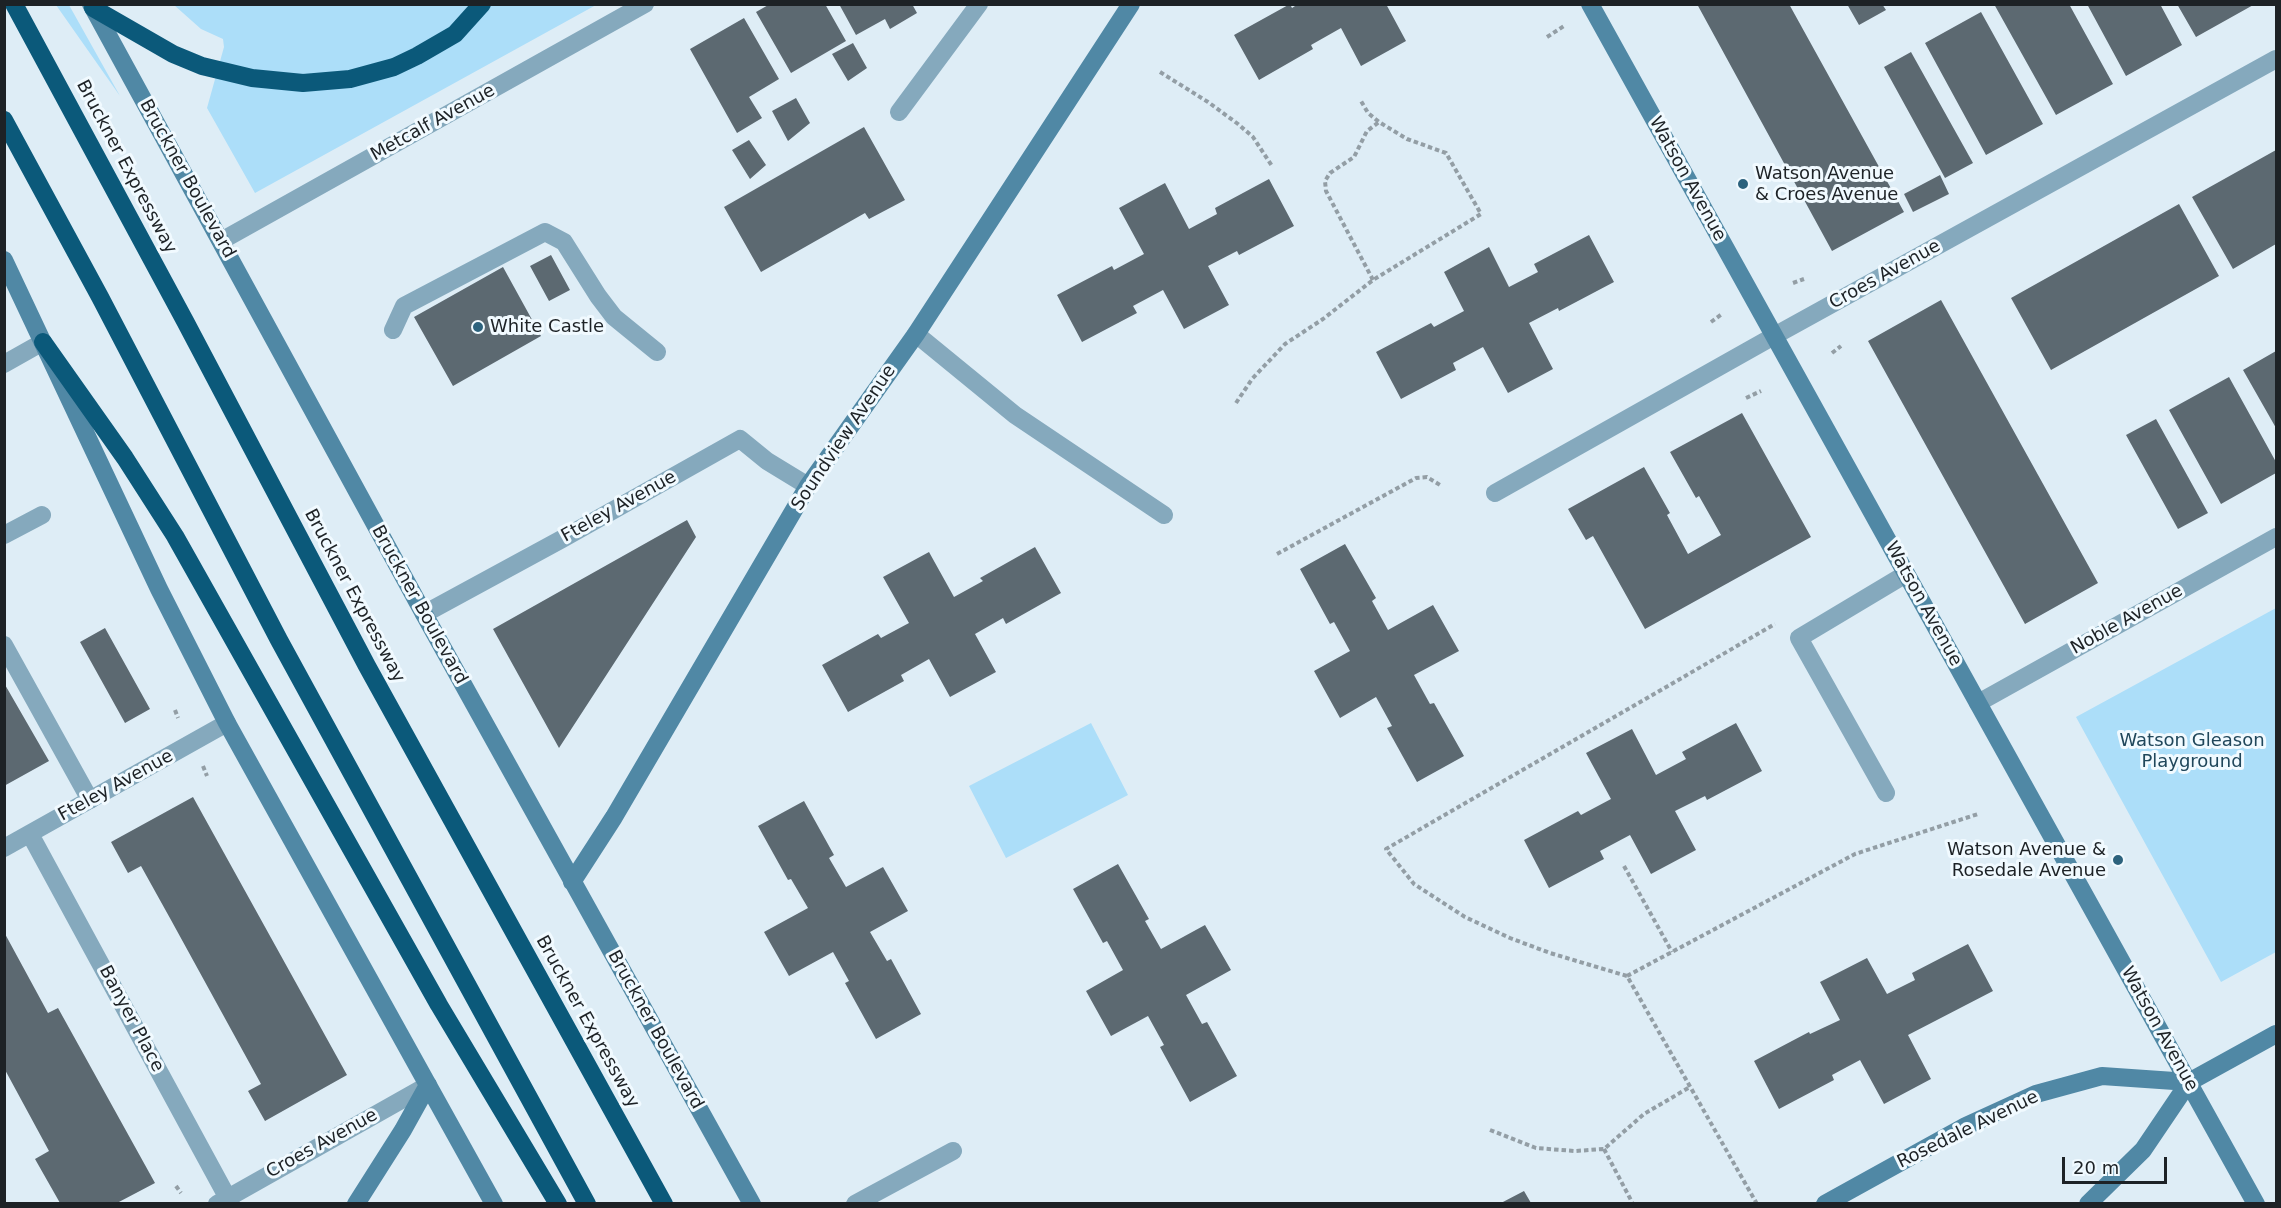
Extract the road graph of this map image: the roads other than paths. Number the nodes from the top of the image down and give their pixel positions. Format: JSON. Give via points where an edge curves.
{"nodes":[{"id":1,"x":14,"y":4,"type":"edge"},
{"id":2,"x":482,"y":4,"type":"edge"},
{"id":3,"x":645,"y":4,"type":"edge"},
{"id":4,"x":980,"y":4,"type":"edge"},
{"id":5,"x":1131,"y":4,"type":"edge"},
{"id":6,"x":1590,"y":4,"type":"edge"},
{"id":7,"x":92,"y":6,"type":"edge"},
{"id":8,"x":2277,"y":59,"type":"edge"},
{"id":9,"x":899,"y":112,"type":"dead end"},
{"id":10,"x":4,"y":120,"type":"edge"},
{"id":11,"x":221,"y":241,"type":"junction"},
{"id":12,"x":4,"y":260,"type":"edge"},
{"id":13,"x":393,"y":330,"type":"dead end"},
{"id":14,"x":916,"y":334,"type":"junction"},
{"id":15,"x":1774,"y":336,"type":"junction"},
{"id":16,"x":43,"y":342,"type":"junction"},
{"id":17,"x":657,"y":352,"type":"dead end"},
{"id":18,"x":4,"y":364,"type":"edge"},
{"id":19,"x":808,"y":486,"type":"junction"},
{"id":20,"x":1495,"y":494,"type":"dead end"},
{"id":21,"x":42,"y":514,"type":"dead end"},
{"id":22,"x":1164,"y":515,"type":"dead end"},
{"id":23,"x":4,"y":535,"type":"edge"},
{"id":24,"x":2277,"y":537,"type":"edge"},
{"id":25,"x":1906,"y":574,"type":"junction"},
{"id":26,"x":424,"y":614,"type":"junction"},
{"id":27,"x":4,"y":645,"type":"edge"},
{"id":28,"x":1978,"y":703,"type":"junction"},
{"id":29,"x":227,"y":723,"type":"junction"},
{"id":30,"x":1887,"y":792,"type":"dead end"},
{"id":31,"x":90,"y":800,"type":"junction"},
{"id":32,"x":30,"y":834,"type":"junction"},
{"id":33,"x":4,"y":848,"type":"edge"},
{"id":34,"x":572,"y":882,"type":"junction"},
{"id":35,"x":2277,"y":1034,"type":"edge"},
{"id":36,"x":2189,"y":1082,"type":"junction"},
{"id":37,"x":428,"y":1085,"type":"junction"},
{"id":38,"x":953,"y":1150,"type":"dead end"},
{"id":39,"x":225,"y":1201,"type":"edge"},
{"id":40,"x":356,"y":1203,"type":"edge"},
{"id":41,"x":494,"y":1203,"type":"edge"},
{"id":42,"x":558,"y":1203,"type":"edge"},
{"id":43,"x":587,"y":1203,"type":"edge"},
{"id":44,"x":664,"y":1203,"type":"edge"},
{"id":45,"x":752,"y":1203,"type":"edge"},
{"id":46,"x":855,"y":1203,"type":"edge"},
{"id":47,"x":1825,"y":1203,"type":"edge"},
{"id":48,"x":2088,"y":1203,"type":"edge"},
{"id":49,"x":2256,"y":1203,"type":"edge"}],
"edges":[{"from":1,"to":44,"type":"highway","name":"Bruckner Expressway","via":[[367,666]]},
{"from":2,"to":7,"type":"highway","via":[[455,34],[417,57],[350,79],[303,83],[252,78],[202,66],[173,54]]},
{"from":3,"to":11,"type":"street","name":"Metcalf Avenue"},
{"from":4,"to":9,"type":"street"},
{"from":5,"to":14,"type":"main road","name":"Soundview Avenue"},
{"from":6,"to":15,"type":"main road","name":"Watson Avenue"},
{"from":7,"to":11,"type":"main road","name":"Bruckner Boulevard"},
{"from":8,"to":15,"type":"street","name":"Croes Avenue"},
{"from":10,"to":43,"type":"highway","via":[[279,640]]},
{"from":11,"to":26,"type":"main road","name":"Bruckner Boulevard"},
{"from":12,"to":16,"type":"main road"},
{"from":13,"to":17,"type":"street","via":[[404,306],[545,232],[564,242],[614,317]]},
{"from":14,"to":19,"type":"main road","name":"Soundview Avenue"},
{"from":14,"to":22,"type":"street","via":[[1015,415]]},
{"from":15,"to":20,"type":"street","name":"Croes Avenue"},
{"from":15,"to":25,"type":"main road","name":"Watson Avenue"},
{"from":16,"to":18,"type":"street"},
{"from":16,"to":29,"type":"main road","via":[[154,579]]},
{"from":16,"to":42,"type":"highway","via":[[115,442],[175,536],[439,1005]]},
{"from":19,"to":26,"type":"street","name":"Fteley Avenue","via":[[740,439]]},
{"from":19,"to":34,"type":"main road","name":"Soundview Avenue"},
{"from":21,"to":23,"type":"street"},
{"from":24,"to":28,"type":"street","name":"Noble Avenue"},
{"from":25,"to":28,"type":"main road","name":"Watson Avenue"},
{"from":25,"to":30,"type":"street","via":[[1799,638]]},
{"from":26,"to":34,"type":"main road","name":"Bruckner Boulevard"},
{"from":27,"to":31,"type":"street"},
{"from":28,"to":36,"type":"main road","name":"Watson Avenue"},
{"from":29,"to":31,"type":"street","name":"Fteley Avenue"},
{"from":29,"to":37,"type":"main road"},
{"from":31,"to":32,"type":"street","name":"Fteley Avenue"},
{"from":32,"to":33,"type":"street","name":"Fteley Avenue"},
{"from":32,"to":39,"type":"street","name":"Banyer Place"},
{"from":34,"to":45,"type":"main road","name":"Bruckner Boulevard"},
{"from":35,"to":36,"type":"main road"},
{"from":36,"to":47,"type":"main road","name":"Rosedale Avenue","via":[[2102,1076],[2036,1094],[1966,1126]]},
{"from":36,"to":48,"type":"main road","via":[[2143,1150]]},
{"from":36,"to":49,"type":"main road","name":"Watson Avenue"},
{"from":37,"to":39,"type":"street","name":"Croes Avenue"},
{"from":37,"to":40,"type":"main road"},
{"from":37,"to":41,"type":"main road"},
{"from":38,"to":46,"type":"street"}]}
